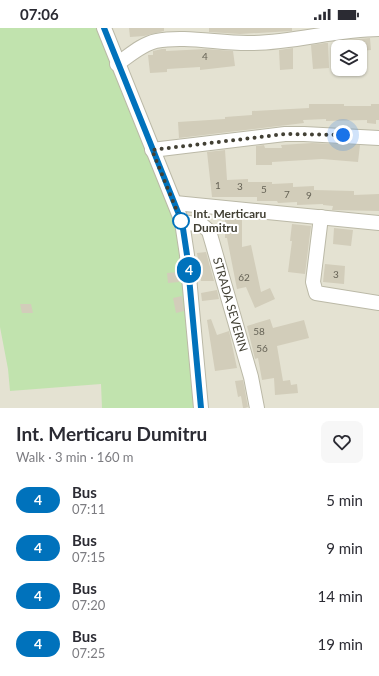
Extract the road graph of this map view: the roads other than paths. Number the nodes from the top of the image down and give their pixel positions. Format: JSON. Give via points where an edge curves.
{"nodes":[{"id":1,"x":104,"y":28,"type":"edge"},
{"id":2,"x":379,"y":29,"type":"edge"},
{"id":3,"x":117,"y":64,"type":"junction"},
{"id":4,"x":379,"y":138,"type":"edge"},
{"id":5,"x":152,"y":150,"type":"junction"},
{"id":6,"x":175,"y":203,"type":"junction"},
{"id":7,"x":320,"y":217,"type":"junction"},
{"id":8,"x":182,"y":222,"type":"junction"},
{"id":9,"x":379,"y":223,"type":"edge"},
{"id":10,"x":379,"y":303,"type":"edge"},
{"id":11,"x":201,"y":408,"type":"edge"},
{"id":12,"x":257,"y":408,"type":"edge"}],
"edges":[{"from":1,"to":3,"type":"street"},
{"from":2,"to":3,"type":"street","via":[[252,43],[157,41],[147,44]]},
{"from":3,"to":5,"type":"street"},
{"from":4,"to":5,"type":"street","via":[[285,134]]},
{"from":5,"to":6,"type":"street"},
{"from":6,"to":7,"type":"street"},
{"from":6,"to":8,"type":"street"},
{"from":7,"to":9,"type":"street"},
{"from":7,"to":10,"type":"street","via":[[313,282],[316,293]]},
{"from":8,"to":11,"type":"street"},
{"from":8,"to":12,"type":"street","name":"STRADA SEVERIN","via":[[202,225],[209,231],[251,377]]}]}
